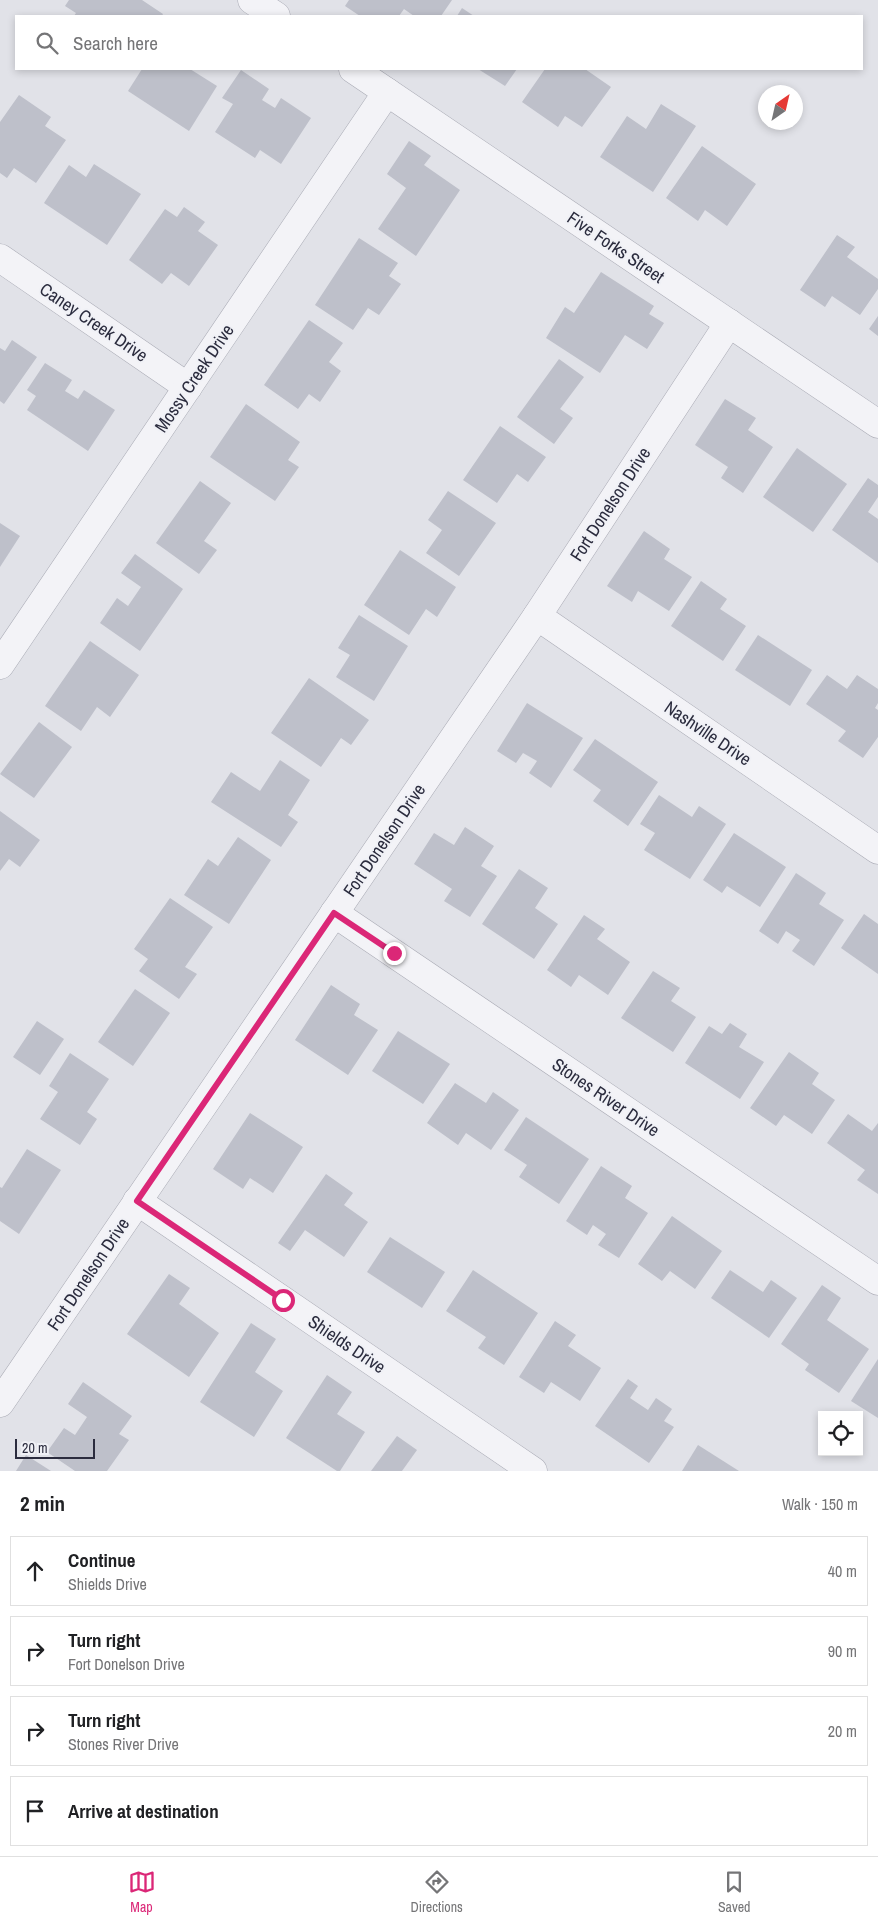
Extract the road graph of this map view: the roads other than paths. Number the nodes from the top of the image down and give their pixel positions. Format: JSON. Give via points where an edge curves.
{"nodes":[{"id":1,"x":252,"y":0,"type":"edge"},
{"id":2,"x":274,"y":15,"type":"edge"},
{"id":3,"x":355,"y":70,"type":"edge"},
{"id":4,"x":387,"y":92,"type":"junction"},
{"id":5,"x":0,"y":258,"type":"edge"},
{"id":6,"x":729,"y":323,"type":"junction"},
{"id":7,"x":188,"y":387,"type":"junction"},
{"id":8,"x":878,"y":424,"type":"edge"},
{"id":9,"x":537,"y":616,"type":"junction"},
{"id":10,"x":0,"y":665,"type":"edge"},
{"id":11,"x":878,"y":850,"type":"edge"},
{"id":12,"x":334,"y":913,"type":"junction"},
{"id":13,"x":137,"y":1201,"type":"junction"},
{"id":14,"x":878,"y":1281,"type":"edge"},
{"id":15,"x":0,"y":1403,"type":"edge"},
{"id":16,"x":533,"y":1471,"type":"edge"}],
"edges":[{"from":1,"to":2,"type":"street"},
{"from":3,"to":4,"type":"street","name":"Five Forks Street"},
{"from":4,"to":6,"type":"street","name":"Five Forks Street"},
{"from":4,"to":7,"type":"street","name":"Mossy Creek Drive"},
{"from":5,"to":7,"type":"street","name":"Caney Creek Drive"},
{"from":6,"to":8,"type":"street","name":"Five Forks Street"},
{"from":6,"to":9,"type":"street","name":"Fort Donelson Drive"},
{"from":7,"to":10,"type":"street","name":"Mossy Creek Drive"},
{"from":9,"to":11,"type":"street","name":"Nashville Drive"},
{"from":9,"to":12,"type":"street","name":"Fort Donelson Drive"},
{"from":12,"to":13,"type":"street","name":"Fort Donelson Drive"},
{"from":12,"to":14,"type":"street","name":"Stones River Drive"},
{"from":13,"to":15,"type":"street","name":"Fort Donelson Drive"},
{"from":13,"to":16,"type":"street","name":"Shields Drive"}]}
